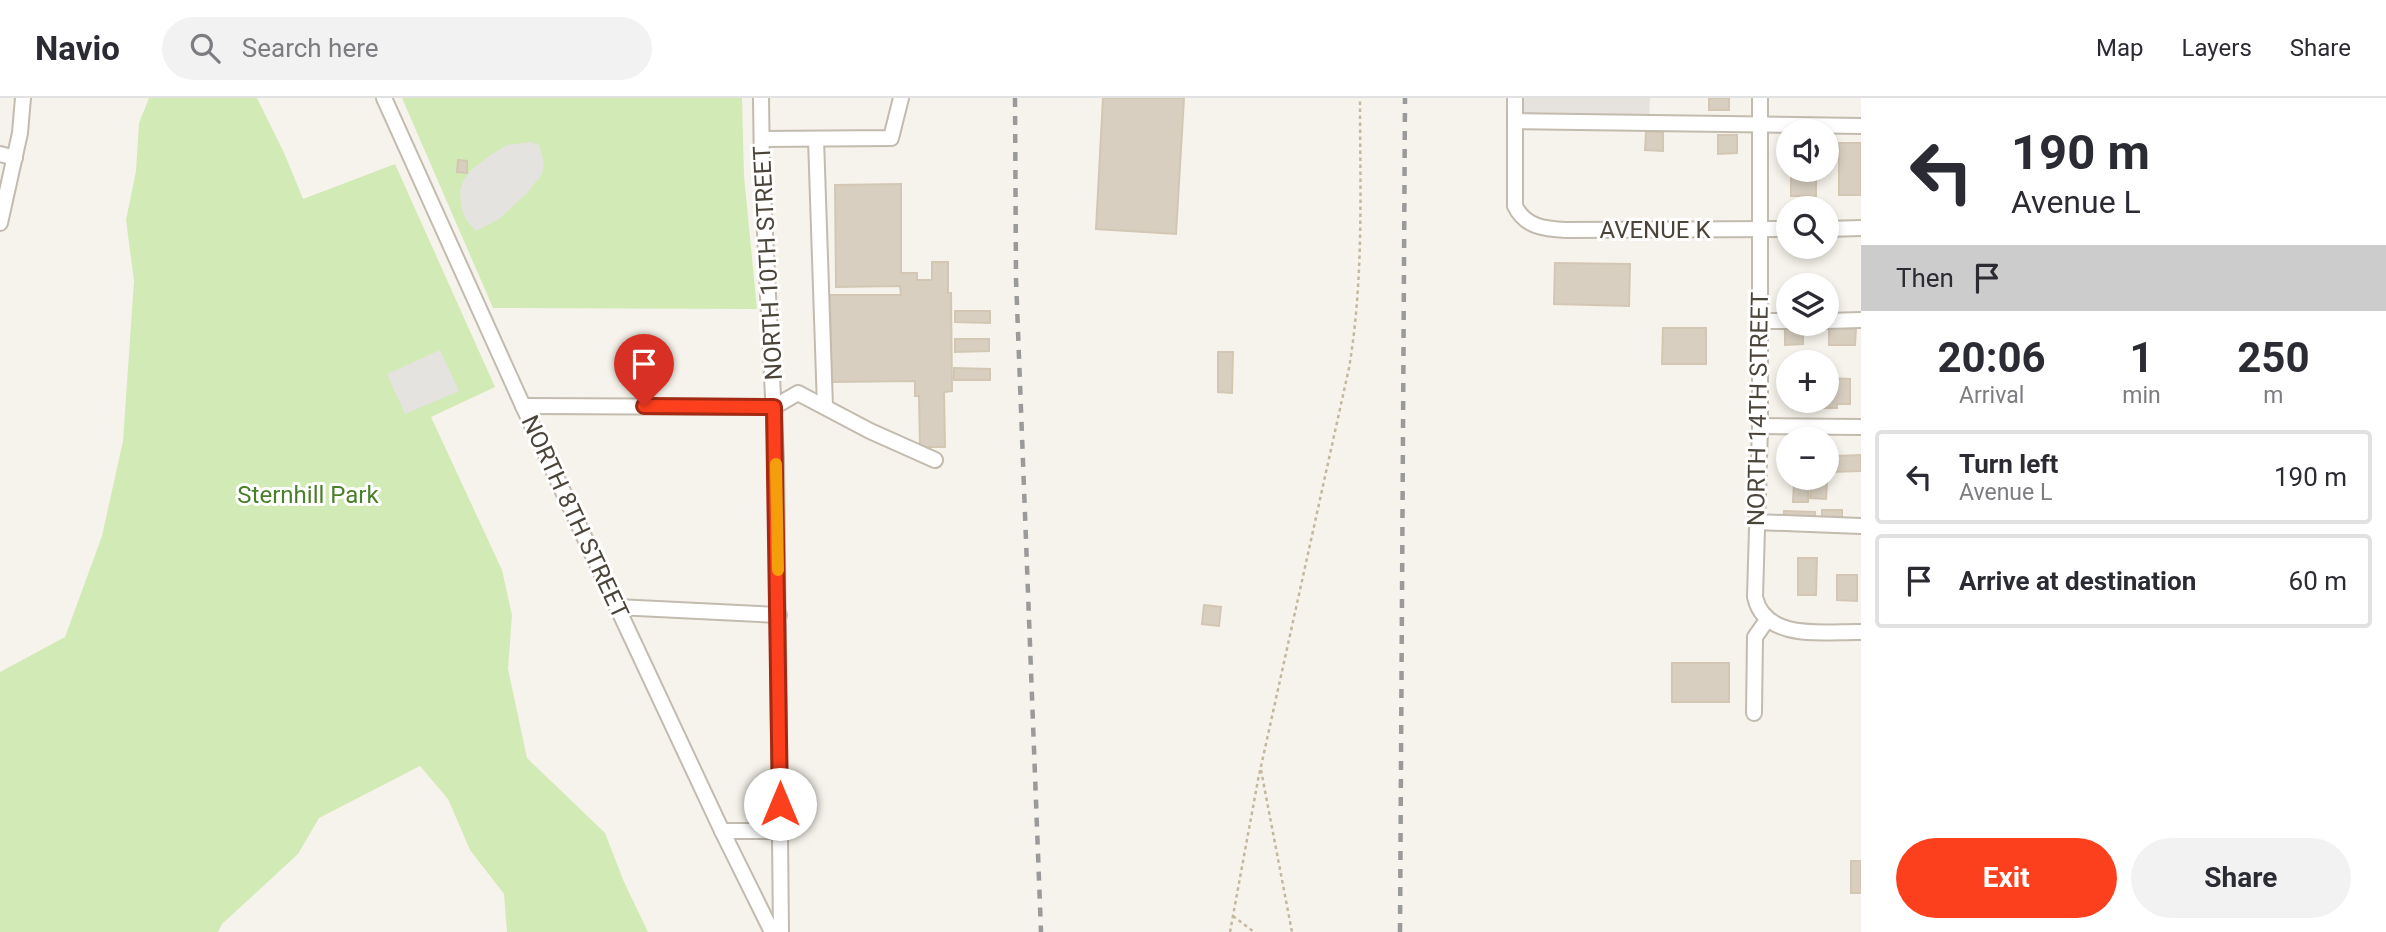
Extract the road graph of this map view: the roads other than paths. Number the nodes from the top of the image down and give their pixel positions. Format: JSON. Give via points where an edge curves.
{"nodes":[{"id":1,"x":23,"y":98,"type":"edge"},
{"id":2,"x":384,"y":98,"type":"edge"},
{"id":3,"x":761,"y":98,"type":"edge"},
{"id":4,"x":901,"y":98,"type":"edge"},
{"id":5,"x":1515,"y":98,"type":"edge"},
{"id":6,"x":1760,"y":98,"type":"edge"},
{"id":7,"x":1515,"y":121,"type":"junction"},
{"id":8,"x":1760,"y":125,"type":"junction"},
{"id":9,"x":1861,"y":126,"type":"edge"},
{"id":10,"x":762,"y":139,"type":"junction"},
{"id":11,"x":816,"y":139,"type":"junction"},
{"id":12,"x":7,"y":156,"type":"edge"},
{"id":13,"x":0,"y":222,"type":"edge"},
{"id":14,"x":1861,"y":228,"type":"edge"},
{"id":15,"x":1760,"y":229,"type":"junction"},
{"id":16,"x":1776,"y":229,"type":"edge"},
{"id":17,"x":1839,"y":229,"type":"edge"},
{"id":18,"x":1861,"y":320,"type":"edge"},
{"id":19,"x":1760,"y":321,"type":"junction"},
{"id":20,"x":1776,"y":321,"type":"edge"},
{"id":21,"x":1839,"y":321,"type":"edge"},
{"id":22,"x":523,"y":406,"type":"junction"},
{"id":23,"x":774,"y":407,"type":"junction"},
{"id":24,"x":825,"y":407,"type":"junction"},
{"id":25,"x":1760,"y":426,"type":"junction"},
{"id":26,"x":1861,"y":427,"type":"edge"},
{"id":27,"x":935,"y":460,"type":"dead end"},
{"id":28,"x":1757,"y":522,"type":"junction"},
{"id":29,"x":1861,"y":526,"type":"edge"},
{"id":30,"x":617,"y":607,"type":"junction"},
{"id":31,"x":779,"y":615,"type":"junction"},
{"id":32,"x":1767,"y":620,"type":"junction"},
{"id":33,"x":1861,"y":632,"type":"edge"},
{"id":34,"x":1754,"y":713,"type":"dead end"},
{"id":35,"x":722,"y":831,"type":"junction"},
{"id":36,"x":780,"y":831,"type":"junction"},
{"id":37,"x":772,"y":932,"type":"edge"},
{"id":38,"x":781,"y":932,"type":"edge"}],
"edges":[{"from":1,"to":12,"type":"street","via":[[20,133]]},
{"from":2,"to":22,"type":"street","name":"NORTH 8TH STREET"},
{"from":3,"to":10,"type":"street","name":"NORTH 10TH STREET"},
{"from":4,"to":11,"type":"street","via":[[891,138]]},
{"from":5,"to":7,"type":"street"},
{"from":6,"to":8,"type":"street","name":"NORTH 14TH STREET"},
{"from":7,"to":8,"type":"street"},
{"from":7,"to":15,"type":"street","name":"AVENUE K","via":[[1515,206],[1524,219],[1544,228]]},
{"from":8,"to":9,"type":"street"},
{"from":8,"to":15,"type":"street","name":"NORTH 14TH STREET"},
{"from":10,"to":11,"type":"street"},
{"from":10,"to":23,"type":"street","name":"NORTH 10TH STREET"},
{"from":11,"to":24,"type":"street"},
{"from":12,"to":13,"type":"street"},
{"from":14,"to":17,"type":"street"},
{"from":15,"to":16,"type":"street","name":"AVENUE K"},
{"from":15,"to":19,"type":"street","name":"NORTH 14TH STREET"},
{"from":18,"to":21,"type":"street"},
{"from":19,"to":20,"type":"street"},
{"from":19,"to":25,"type":"street","name":"NORTH 14TH STREET"},
{"from":22,"to":23,"type":"street"},
{"from":22,"to":30,"type":"street","name":"NORTH 8TH STREET"},
{"from":23,"to":24,"type":"street","via":[[798,393]]},
{"from":23,"to":31,"type":"street","name":"NORTH 10TH STREET"},
{"from":24,"to":27,"type":"street"},
{"from":25,"to":26,"type":"street"},
{"from":25,"to":28,"type":"street","name":"NORTH 14TH STREET"},
{"from":28,"to":29,"type":"street"},
{"from":28,"to":32,"type":"street","name":"NORTH 14TH STREET","via":[[1755,597]]},
{"from":30,"to":31,"type":"street"},
{"from":30,"to":35,"type":"street","name":"NORTH 8TH STREET"},
{"from":31,"to":36,"type":"street","name":"NORTH 10TH STREET"},
{"from":32,"to":33,"type":"street","via":[[1786,629]]},
{"from":32,"to":34,"type":"street","via":[[1755,637]]},
{"from":35,"to":36,"type":"street"},
{"from":35,"to":37,"type":"street","name":"NORTH 8TH STREET"},
{"from":36,"to":38,"type":"street","name":"NORTH 10TH STREET"}]}
